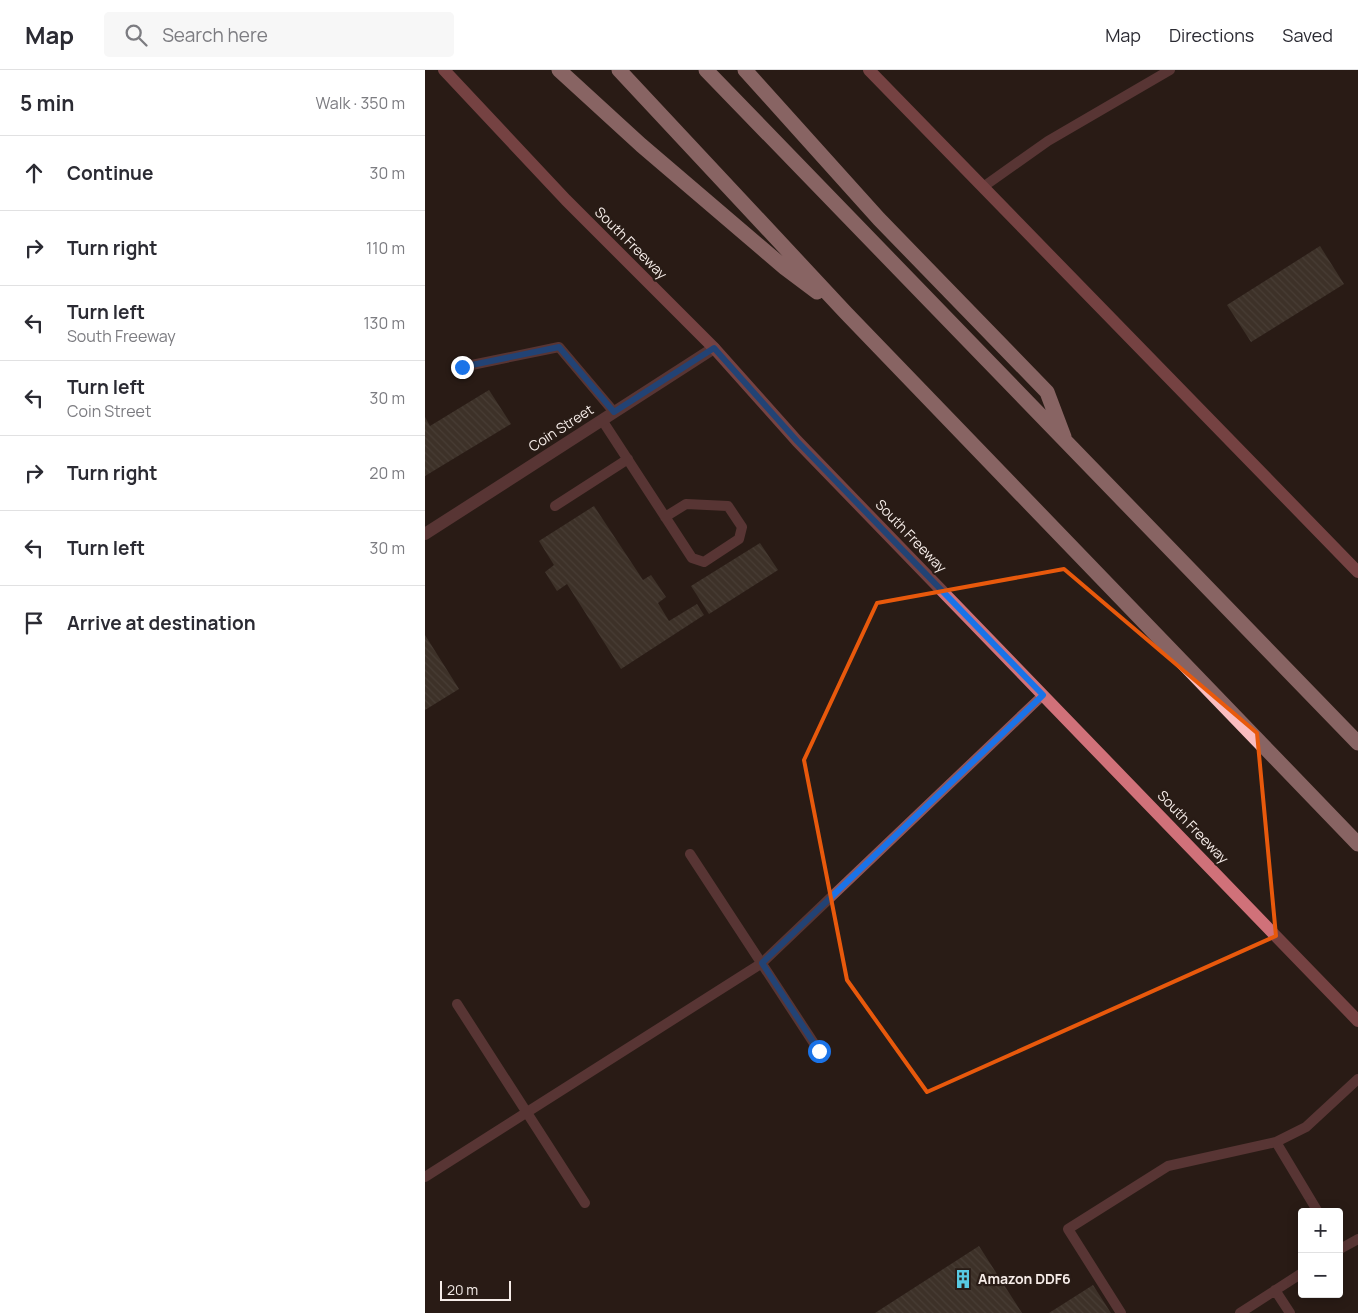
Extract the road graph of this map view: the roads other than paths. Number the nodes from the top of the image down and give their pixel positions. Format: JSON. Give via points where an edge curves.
{"nodes":[{"id":1,"x":444,"y":70,"type":"edge"},
{"id":2,"x":559,"y":70,"type":"edge"},
{"id":3,"x":619,"y":70,"type":"edge"},
{"id":4,"x":707,"y":70,"type":"edge"},
{"id":5,"x":745,"y":70,"type":"edge"},
{"id":6,"x":869,"y":70,"type":"edge"},
{"id":7,"x":1170,"y":70,"type":"edge"},
{"id":8,"x":983,"y":187,"type":"junction"},
{"id":9,"x":846,"y":313,"type":"junction"},
{"id":10,"x":714,"y":348,"type":"junction"},
{"id":11,"x":462,"y":367,"type":"dead end"},
{"id":12,"x":614,"y":412,"type":"junction"},
{"id":13,"x":602,"y":420,"type":"junction"},
{"id":14,"x":1067,"y":443,"type":"junction"},
{"id":15,"x":627,"y":459,"type":"junction"},
{"id":16,"x":555,"y":506,"type":"dead end"},
{"id":17,"x":665,"y":517,"type":"junction"},
{"id":18,"x":425,"y":534,"type":"edge"},
{"id":19,"x":1358,"y":572,"type":"edge"},
{"id":20,"x":1043,"y":695,"type":"junction"},
{"id":21,"x":1358,"y":743,"type":"edge"},
{"id":22,"x":1358,"y":844,"type":"edge"},
{"id":23,"x":690,"y":854,"type":"dead end"},
{"id":24,"x":762,"y":963,"type":"junction"},
{"id":25,"x":457,"y":1004,"type":"dead end"},
{"id":26,"x":1358,"y":1021,"type":"edge"},
{"id":27,"x":819,"y":1051,"type":"dead end"},
{"id":28,"x":1358,"y":1079,"type":"edge"},
{"id":29,"x":527,"y":1112,"type":"junction"},
{"id":30,"x":1276,"y":1142,"type":"junction"},
{"id":31,"x":425,"y":1177,"type":"edge"},
{"id":32,"x":585,"y":1203,"type":"dead end"},
{"id":33,"x":1315,"y":1208,"type":"edge"},
{"id":34,"x":1358,"y":1239,"type":"edge"},
{"id":35,"x":1343,"y":1247,"type":"edge"},
{"id":36,"x":1298,"y":1276,"type":"edge"},
{"id":37,"x":1275,"y":1290,"type":"junction"},
{"id":38,"x":1121,"y":1313,"type":"edge"},
{"id":39,"x":1240,"y":1313,"type":"edge"},
{"id":40,"x":1290,"y":1313,"type":"edge"}],
"edges":[{"from":1,"to":10,"type":"main road","name":"South Freeway","via":[[566,200]]},
{"from":2,"to":9,"type":"highway","via":[[785,268]]},
{"from":3,"to":9,"type":"highway"},
{"from":4,"to":14,"type":"highway"},
{"from":5,"to":14,"type":"highway","via":[[879,219],[1047,392]]},
{"from":6,"to":8,"type":"main road"},
{"from":7,"to":8,"type":"lane","via":[[1048,141]]},
{"from":8,"to":19,"type":"main road"},
{"from":9,"to":22,"type":"highway"},
{"from":10,"to":12,"type":"street","name":"Coin Street"},
{"from":10,"to":20,"type":"main road","name":"South Freeway","via":[[797,441]]},
{"from":11,"to":12,"type":"lane","via":[[559,347]]},
{"from":12,"to":13,"type":"street","name":"Coin Street"},
{"from":13,"to":15,"type":"lane"},
{"from":13,"to":18,"type":"street","name":"Coin Street"},
{"from":14,"to":21,"type":"highway"},
{"from":15,"to":16,"type":"lane"},
{"from":15,"to":17,"type":"lane"},
{"from":17,"to":17,"type":"lane","via":[[685,504],[728,506],[742,527],[739,539],[704,562],[692,558]]},
{"from":20,"to":24,"type":"lane"},
{"from":20,"to":26,"type":"main road","name":"South Freeway"},
{"from":23,"to":24,"type":"lane"},
{"from":24,"to":27,"type":"lane"},
{"from":24,"to":29,"type":"lane"},
{"from":25,"to":29,"type":"lane"},
{"from":28,"to":30,"type":"lane","via":[[1306,1127]]},
{"from":29,"to":31,"type":"lane"},
{"from":29,"to":32,"type":"lane"},
{"from":30,"to":33,"type":"lane"},
{"from":30,"to":38,"type":"lane","via":[[1168,1166],[1068,1229]]},
{"from":34,"to":35,"type":"lane"},
{"from":36,"to":37,"type":"lane"},
{"from":37,"to":39,"type":"lane"},
{"from":37,"to":40,"type":"lane"}]}
